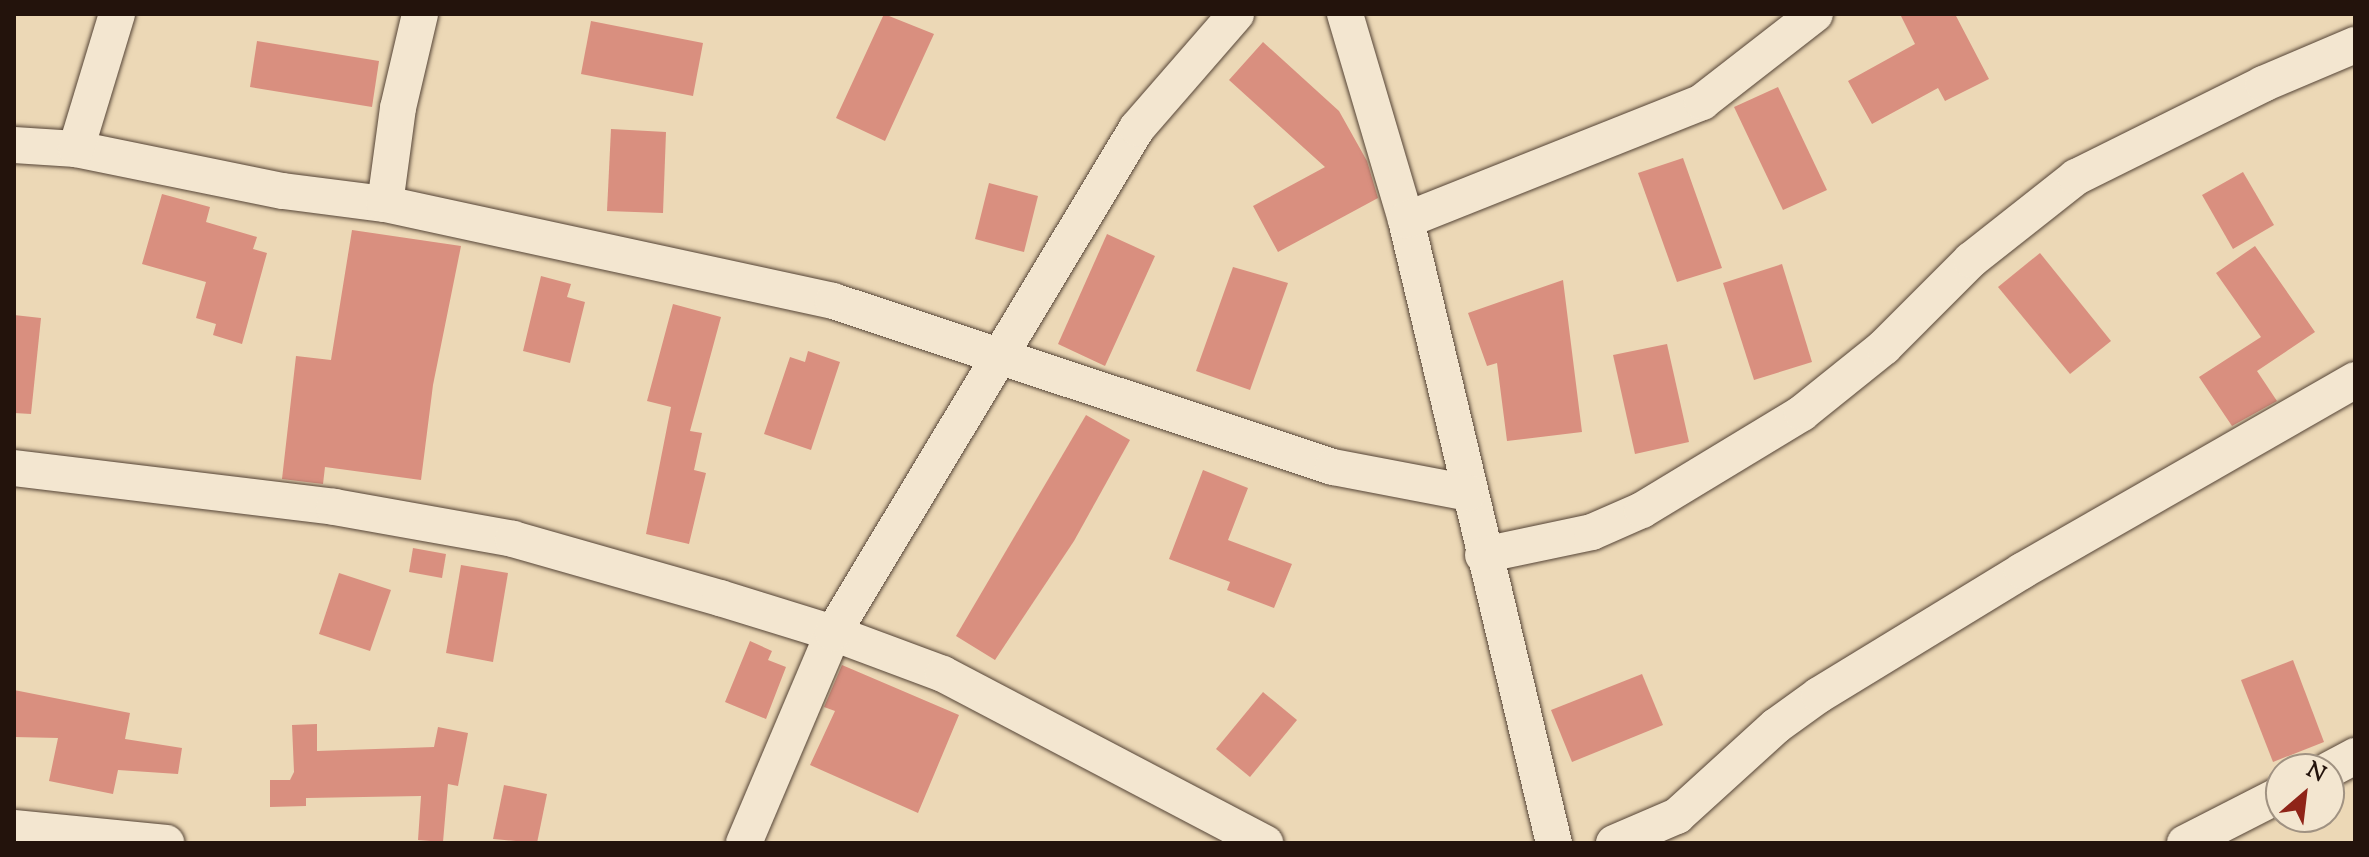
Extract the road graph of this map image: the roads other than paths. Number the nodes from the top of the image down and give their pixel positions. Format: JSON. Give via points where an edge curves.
{"nodes":[{"id":1,"x":117,"y":14,"type":"edge"},
{"id":2,"x":420,"y":14,"type":"edge"},
{"id":3,"x":1236,"y":14,"type":"edge"},
{"id":4,"x":1345,"y":14,"type":"edge"},
{"id":5,"x":1815,"y":14,"type":"edge"},
{"id":6,"x":2355,"y":45,"type":"edge"},
{"id":7,"x":14,"y":145,"type":"edge"},
{"id":8,"x":76,"y":149,"type":"junction"},
{"id":9,"x":385,"y":204,"type":"junction"},
{"id":10,"x":1406,"y":220,"type":"junction"},
{"id":11,"x":1004,"y":356,"type":"junction"},
{"id":12,"x":2355,"y":380,"type":"edge"},
{"id":13,"x":14,"y":468,"type":"edge"},
{"id":14,"x":1469,"y":493,"type":"junction"},
{"id":15,"x":1483,"y":555,"type":"junction"},
{"id":16,"x":833,"y":633,"type":"junction"},
{"id":17,"x":2265,"y":802,"type":"edge"},
{"id":18,"x":14,"y":828,"type":"edge"},
{"id":19,"x":60,"y":837,"type":"edge"},
{"id":20,"x":166,"y":843,"type":"edge"},
{"id":21,"x":744,"y":843,"type":"edge"},
{"id":22,"x":1265,"y":843,"type":"edge"},
{"id":23,"x":1554,"y":843,"type":"edge"},
{"id":24,"x":1614,"y":843,"type":"edge"},
{"id":25,"x":2185,"y":843,"type":"edge"}],
"edges":[{"from":1,"to":8,"type":"street"},
{"from":2,"to":9,"type":"street","via":[[398,108]]},
{"from":3,"to":11,"type":"street","via":[[1137,128]]},
{"from":4,"to":10,"type":"street"},
{"from":5,"to":10,"type":"street","via":[[1702,102]]},
{"from":6,"to":15,"type":"street","via":[[2263,84],[2076,177],[1971,260],[1884,347],[1802,413],[1642,510],[1592,532]]},
{"from":7,"to":8,"type":"street"},
{"from":8,"to":9,"type":"street","via":[[283,191]]},
{"from":9,"to":11,"type":"street","via":[[833,301]]},
{"from":10,"to":14,"type":"street"},
{"from":11,"to":14,"type":"street","via":[[1333,467]]},
{"from":11,"to":16,"type":"street"},
{"from":12,"to":24,"type":"street","via":[[1819,695],[1776,726],[1677,816]]},
{"from":13,"to":16,"type":"street","via":[[334,507],[513,539]]},
{"from":14,"to":15,"type":"street"},
{"from":15,"to":23,"type":"street"},
{"from":16,"to":21,"type":"street"},
{"from":16,"to":22,"type":"street","via":[[943,674]]},
{"from":17,"to":25,"type":"street"},
{"from":18,"to":19,"type":"street"},
{"from":19,"to":20,"type":"street"}]}
